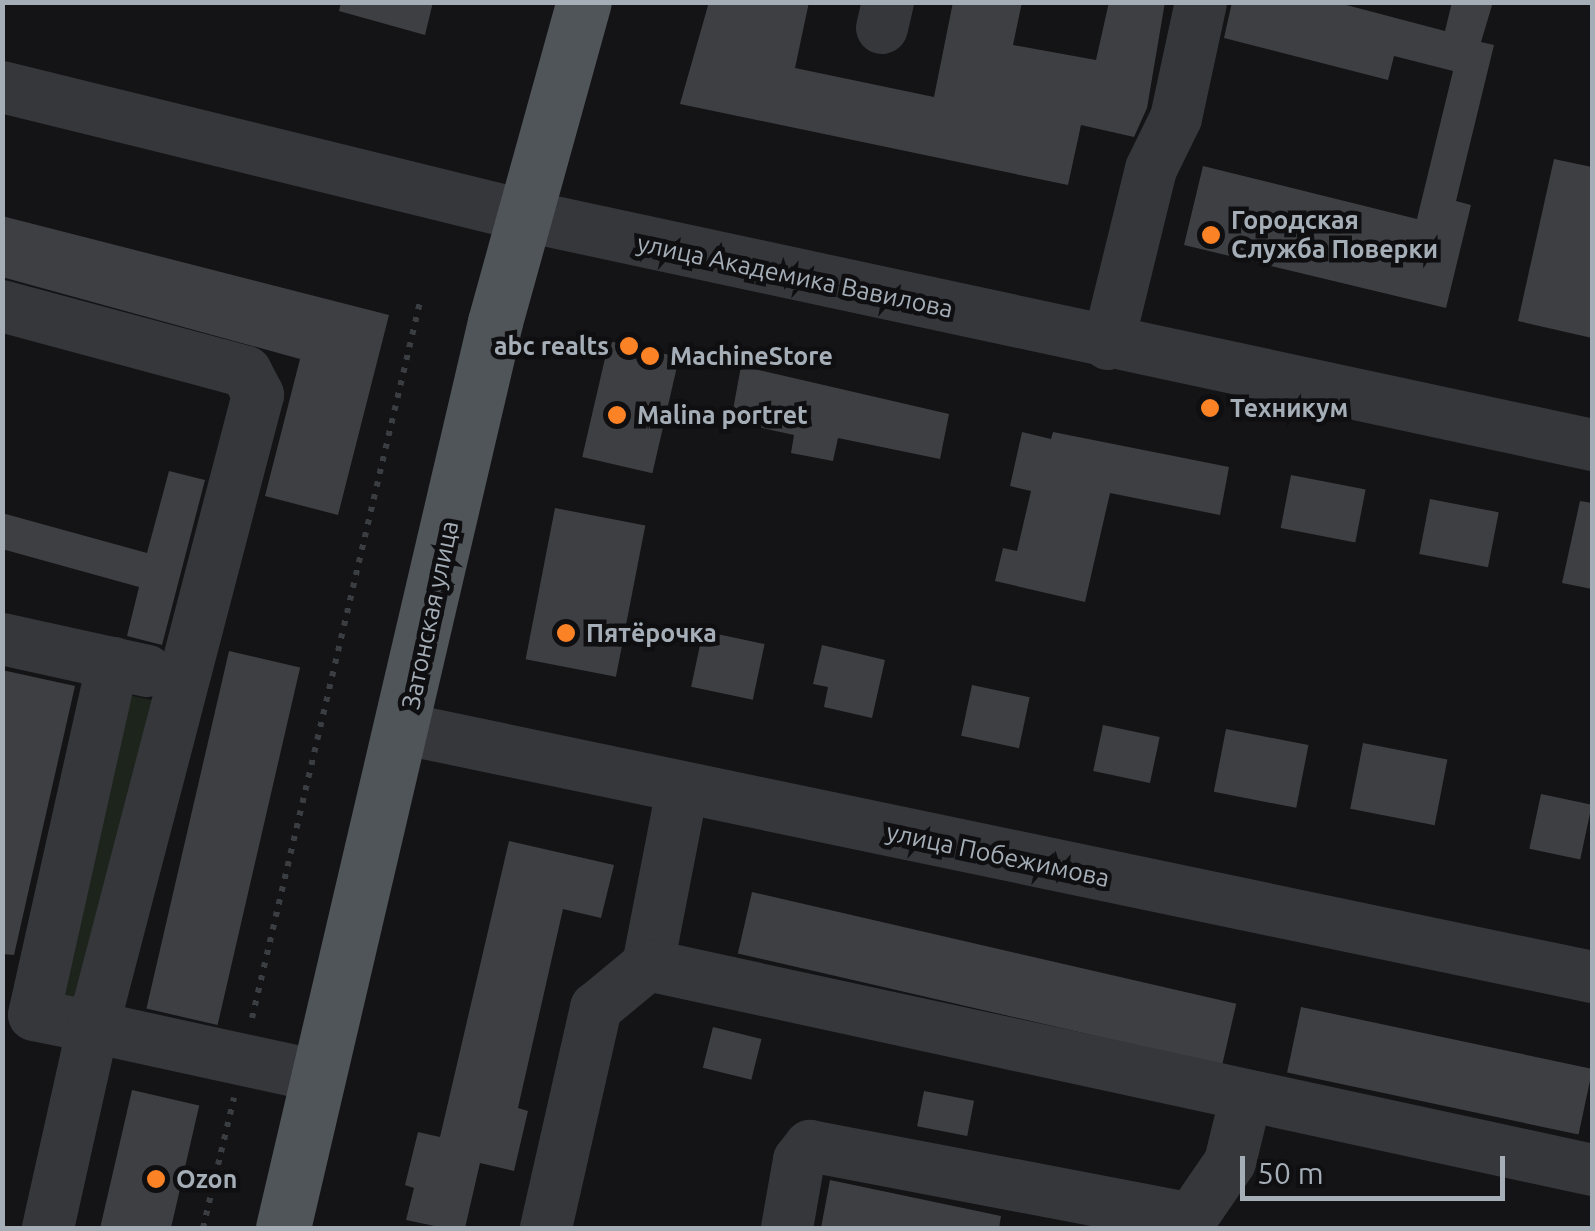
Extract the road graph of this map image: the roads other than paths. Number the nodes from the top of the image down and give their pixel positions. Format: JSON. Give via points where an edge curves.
{"nodes":[{"id":1,"x":584,"y":2,"type":"edge"},
{"id":2,"x":1201,"y":2,"type":"edge"},
{"id":3,"x":2,"y":87,"type":"edge"},
{"id":4,"x":526,"y":216,"type":"junction"},
{"id":5,"x":2,"y":306,"type":"edge"},
{"id":6,"x":1108,"y":344,"type":"junction"},
{"id":7,"x":1592,"y":445,"type":"edge"},
{"id":8,"x":2,"y":639,"type":"edge"},
{"id":9,"x":113,"y":663,"type":"junction"},
{"id":10,"x":178,"y":679,"type":"junction"},
{"id":11,"x":405,"y":730,"type":"junction"},
{"id":12,"x":682,"y":790,"type":"junction"},
{"id":13,"x":648,"y":966,"type":"junction"},
{"id":14,"x":1592,"y":978,"type":"edge"},
{"id":15,"x":92,"y":1027,"type":"junction"},
{"id":16,"x":318,"y":1076,"type":"junction"},
{"id":17,"x":1246,"y":1098,"type":"junction"},
{"id":18,"x":1592,"y":1170,"type":"edge"},
{"id":19,"x":48,"y":1228,"type":"edge"},
{"id":20,"x":283,"y":1228,"type":"edge"},
{"id":21,"x":546,"y":1228,"type":"edge"},
{"id":22,"x":787,"y":1228,"type":"edge"}],
"edges":[{"from":1,"to":4,"type":"main road","name":"Затонская улица"},
{"from":2,"to":6,"type":"street","via":[[1176,118],[1151,169]]},
{"from":3,"to":4,"type":"street","name":"улица Академика Вавилова"},
{"from":4,"to":6,"type":"street","name":"улица Академика Вавилова"},
{"from":4,"to":11,"type":"main road","name":"Затонская улица","via":[[495,322]]},
{"from":5,"to":10,"type":"street","via":[[246,372],[258,395]]},
{"from":6,"to":7,"type":"street","name":"улица Академика Вавилова"},
{"from":8,"to":9,"type":"street"},
{"from":9,"to":10,"type":"street"},
{"from":9,"to":15,"type":"street","via":[[34,1015]]},
{"from":10,"to":15,"type":"street"},
{"from":11,"to":12,"type":"street","name":"улица Побежимова"},
{"from":11,"to":16,"type":"main road","name":"Затонская улица"},
{"from":12,"to":13,"type":"street"},
{"from":12,"to":14,"type":"street","name":"улица Побежимова"},
{"from":13,"to":17,"type":"street"},
{"from":13,"to":21,"type":"street","via":[[596,1008]]},
{"from":15,"to":16,"type":"street"},
{"from":15,"to":19,"type":"street"},
{"from":16,"to":20,"type":"main road","name":"Затонская улица"},
{"from":17,"to":18,"type":"street"},
{"from":17,"to":22,"type":"street","via":[[1230,1162],[1191,1218],[810,1146],[799,1160]]}]}
